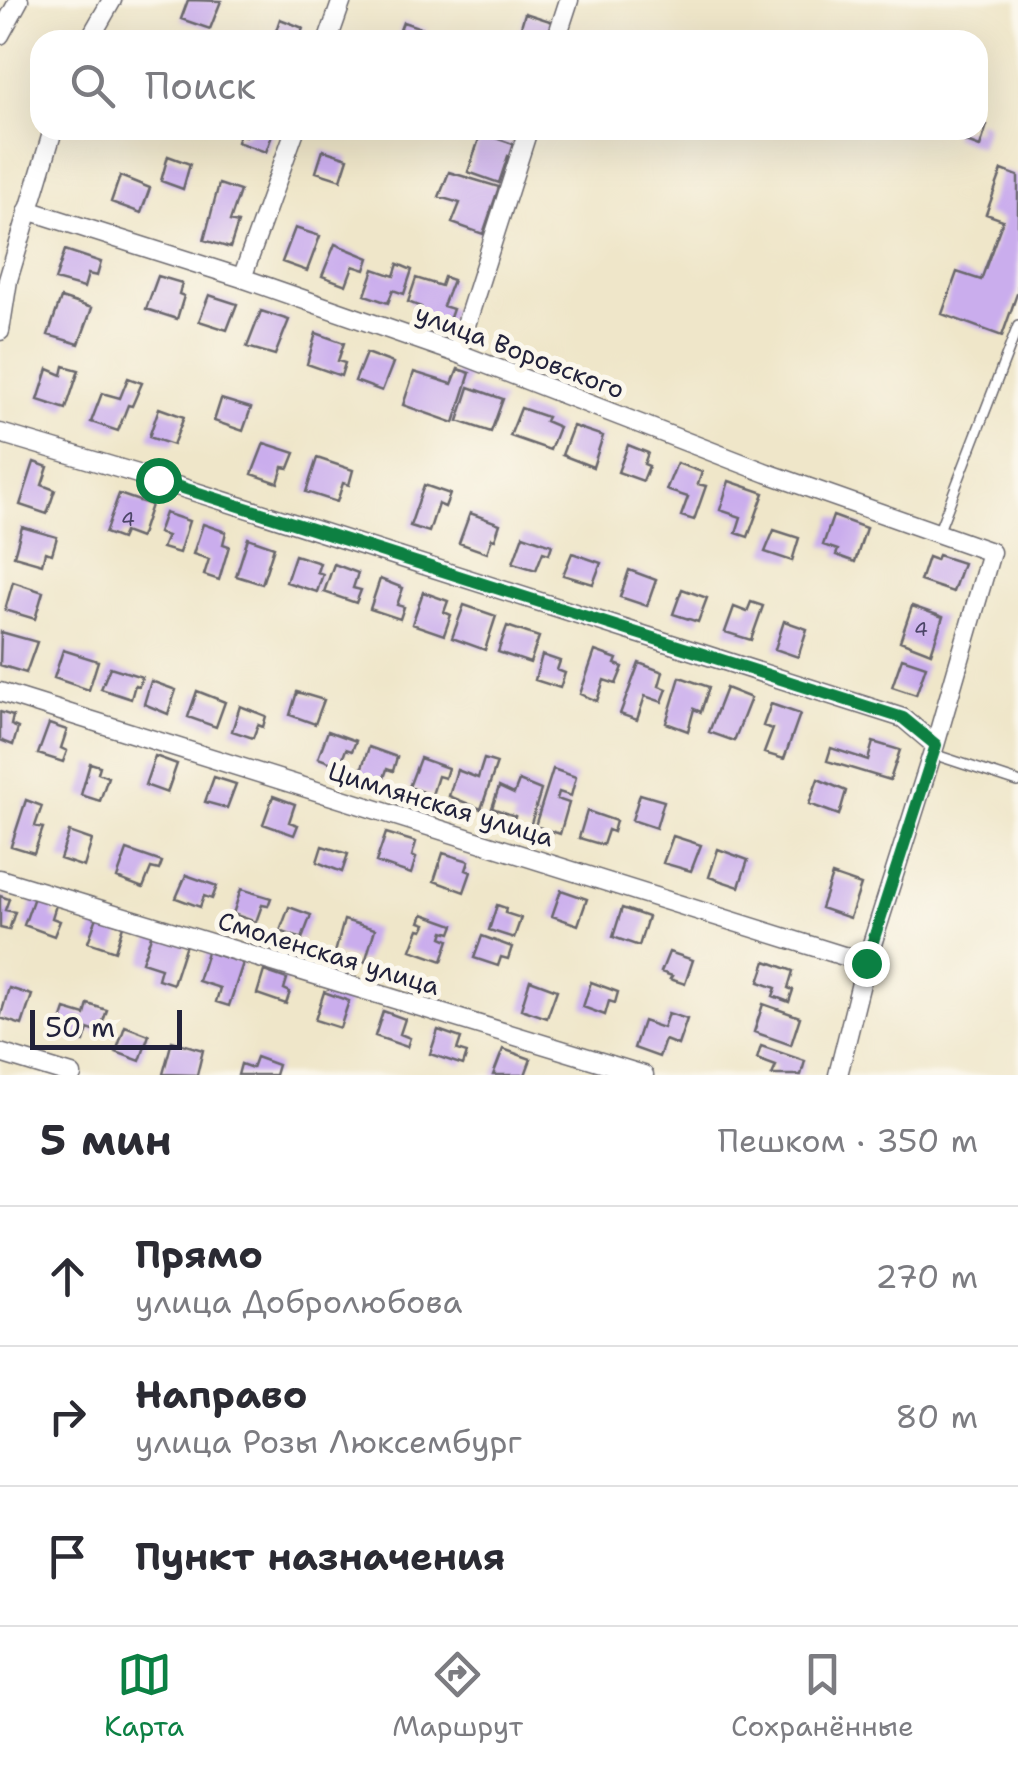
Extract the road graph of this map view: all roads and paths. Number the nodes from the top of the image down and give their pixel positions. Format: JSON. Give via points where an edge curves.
{"nodes":[{"id":1,"x":18,"y":0,"type":"edge"},
{"id":2,"x":112,"y":0,"type":"edge"},
{"id":3,"x":342,"y":0,"type":"edge"},
{"id":4,"x":569,"y":0,"type":"edge"},
{"id":5,"x":95,"y":30,"type":"edge"},
{"id":6,"x":332,"y":30,"type":"edge"},
{"id":7,"x":559,"y":30,"type":"edge"},
{"id":8,"x":0,"y":34,"type":"edge"},
{"id":9,"x":50,"y":140,"type":"edge"},
{"id":10,"x":292,"y":140,"type":"edge"},
{"id":11,"x":525,"y":140,"type":"edge"},
{"id":12,"x":28,"y":210,"type":"junction"},
{"id":13,"x":242,"y":278,"type":"junction"},
{"id":14,"x":1018,"y":326,"type":"edge"},
{"id":15,"x":0,"y":331,"type":"edge"},
{"id":16,"x":458,"y":353,"type":"junction"},
{"id":17,"x":0,"y":434,"type":"edge"},
{"id":18,"x":938,"y":533,"type":"junction"},
{"id":19,"x":0,"y":692,"type":"edge"},
{"id":20,"x":934,"y":750,"type":"junction"},
{"id":21,"x":1018,"y":782,"type":"edge"},
{"id":22,"x":0,"y":879,"type":"edge"},
{"id":23,"x":866,"y":963,"type":"junction"},
{"id":24,"x":0,"y":1053,"type":"edge"},
{"id":25,"x":72,"y":1075,"type":"edge"},
{"id":26,"x":644,"y":1075,"type":"edge"},
{"id":27,"x":838,"y":1075,"type":"edge"}],
"edges":[{"from":1,"to":8,"type":"street"},
{"from":2,"to":5,"type":"street"},
{"from":3,"to":6,"type":"street"},
{"from":4,"to":7,"type":"street"},
{"from":9,"to":12,"type":"street"},
{"from":10,"to":13,"type":"street"},
{"from":11,"to":16,"type":"street"},
{"from":12,"to":13,"type":"street","name":"улица Воровского"},
{"from":12,"to":15,"type":"street"},
{"from":13,"to":16,"type":"street","name":"улица Воровского"},
{"from":14,"to":18,"type":"lane"},
{"from":16,"to":18,"type":"street","name":"улица Воровского"},
{"from":17,"to":20,"type":"street","via":[[903,718]]},
{"from":18,"to":20,"type":"street","name":"улица Воровского","via":[[991,552]]},
{"from":19,"to":23,"type":"street","name":"Цимлянская улица"},
{"from":20,"to":21,"type":"lane"},
{"from":20,"to":23,"type":"street"},
{"from":22,"to":26,"type":"street","name":"Смоленская улица"},
{"from":23,"to":27,"type":"street"},
{"from":24,"to":25,"type":"street"}]}
